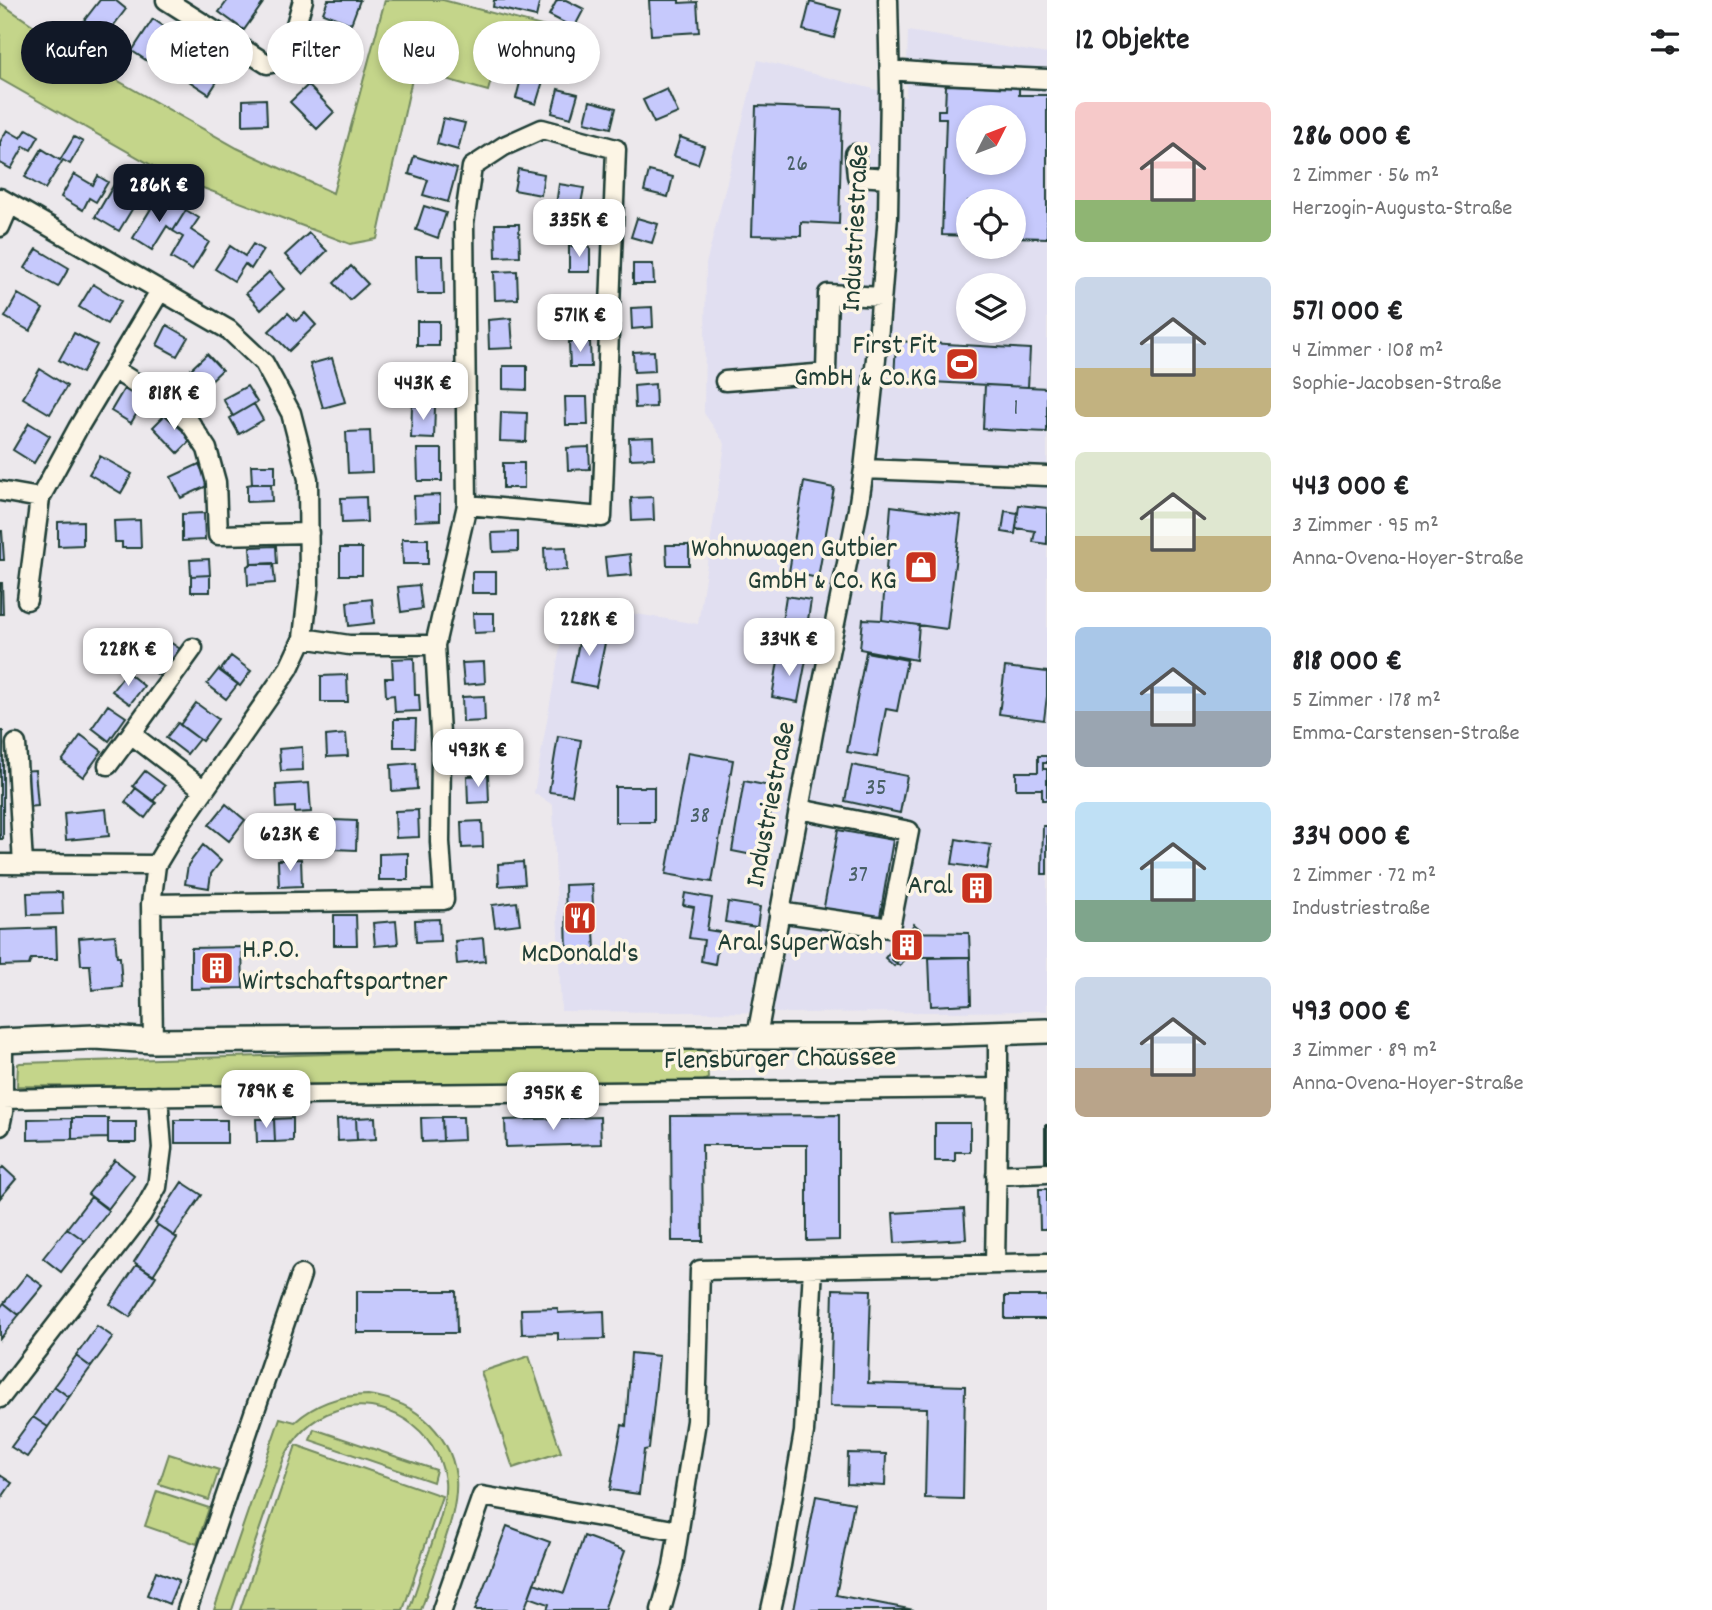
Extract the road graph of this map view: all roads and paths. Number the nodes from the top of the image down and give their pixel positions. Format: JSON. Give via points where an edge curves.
{"nodes":[{"id":1,"x":166,"y":0,"type":"edge"},
{"id":2,"x":303,"y":0,"type":"edge"},
{"id":3,"x":888,"y":0,"type":"edge"},
{"id":4,"x":890,"y":70,"type":"junction"},
{"id":5,"x":1047,"y":79,"type":"edge"},
{"id":6,"x":855,"y":154,"type":"dead end"},
{"id":7,"x":889,"y":178,"type":"junction"},
{"id":8,"x":5,"y":201,"type":"edge"},
{"id":9,"x":0,"y":227,"type":"edge"},
{"id":10,"x":160,"y":291,"type":"junction"},
{"id":11,"x":881,"y":297,"type":"junction"},
{"id":12,"x":113,"y":369,"type":"junction"},
{"id":13,"x":725,"y":381,"type":"dead end"},
{"id":14,"x":864,"y":469,"type":"junction"},
{"id":15,"x":1047,"y":476,"type":"edge"},
{"id":16,"x":0,"y":491,"type":"edge"},
{"id":17,"x":40,"y":498,"type":"junction"},
{"id":18,"x":467,"y":505,"type":"junction"},
{"id":19,"x":309,"y":533,"type":"junction"},
{"id":20,"x":27,"y":600,"type":"dead end"},
{"id":21,"x":303,"y":638,"type":"junction"},
{"id":22,"x":435,"y":645,"type":"junction"},
{"id":23,"x":194,"y":648,"type":"dead end"},
{"id":24,"x":131,"y":734,"type":"junction"},
{"id":25,"x":16,"y":744,"type":"dead end"},
{"id":26,"x":108,"y":765,"type":"dead end"},
{"id":27,"x":204,"y":790,"type":"junction"},
{"id":28,"x":799,"y":809,"type":"junction"},
{"id":29,"x":0,"y":864,"type":"edge"},
{"id":30,"x":23,"y":864,"type":"junction"},
{"id":31,"x":156,"y":865,"type":"junction"},
{"id":32,"x":151,"y":904,"type":"junction"},
{"id":33,"x":779,"y":912,"type":"junction"},
{"id":34,"x":1047,"y":1031,"type":"edge"},
{"id":35,"x":998,"y":1032,"type":"junction"},
{"id":36,"x":757,"y":1036,"type":"junction"},
{"id":37,"x":2,"y":1041,"type":"edge"},
{"id":38,"x":153,"y":1041,"type":"junction"},
{"id":39,"x":998,"y":1088,"type":"junction"},
{"id":40,"x":158,"y":1096,"type":"junction"},
{"id":41,"x":3,"y":1100,"type":"junction"},
{"id":42,"x":0,"y":1126,"type":"edge"},
{"id":43,"x":1047,"y":1173,"type":"edge"},
{"id":44,"x":996,"y":1175,"type":"junction"},
{"id":45,"x":1047,"y":1263,"type":"edge"},
{"id":46,"x":995,"y":1264,"type":"junction"},
{"id":47,"x":813,"y":1268,"type":"junction"},
{"id":48,"x":301,"y":1275,"type":"dead end"},
{"id":49,"x":0,"y":1398,"type":"edge"},
{"id":50,"x":679,"y":1531,"type":"junction"},
{"id":51,"x":187,"y":1610,"type":"edge"},
{"id":52,"x":442,"y":1610,"type":"edge"},
{"id":53,"x":662,"y":1610,"type":"edge"},
{"id":54,"x":771,"y":1610,"type":"edge"}],
"edges":[{"from":1,"to":2,"type":"street","via":[[267,64],[286,60]]},
{"from":3,"to":4,"type":"street","name":"Industriestraße"},
{"from":4,"to":5,"type":"street"},
{"from":4,"to":7,"type":"street","name":"Industriestraße"},
{"from":6,"to":7,"type":"street","via":[[857,176]]},
{"from":7,"to":11,"type":"street","name":"Industriestraße"},
{"from":8,"to":9,"type":"street"},
{"from":8,"to":10,"type":"street"},
{"from":10,"to":12,"type":"street"},
{"from":10,"to":19,"type":"street","via":[[229,330],[264,363],[291,413],[308,479]]},
{"from":11,"to":13,"type":"street","via":[[828,293],[826,372]]},
{"from":11,"to":14,"type":"street","name":"Industriestraße"},
{"from":12,"to":17,"type":"street"},
{"from":12,"to":19,"type":"street","via":[[166,402],[190,423],[207,449],[216,482],[218,535]]},
{"from":14,"to":15,"type":"street"},
{"from":14,"to":28,"type":"street","name":"Industriestraße"},
{"from":16,"to":17,"type":"street"},
{"from":17,"to":20,"type":"street"},
{"from":18,"to":18,"type":"street","via":[[602,517],[616,149],[542,129],[472,167],[464,223]]},
{"from":18,"to":22,"type":"street"},
{"from":19,"to":21,"type":"street"},
{"from":21,"to":22,"type":"street","via":[[349,645]]},
{"from":21,"to":27,"type":"street","via":[[289,668]]},
{"from":22,"to":32,"type":"street","via":[[444,900]]},
{"from":23,"to":24,"type":"street"},
{"from":24,"to":26,"type":"street"},
{"from":24,"to":27,"type":"street"},
{"from":25,"to":30,"type":"street"},
{"from":27,"to":31,"type":"street"},
{"from":28,"to":33,"type":"street","name":"Industriestraße"},
{"from":28,"to":33,"type":"street","via":[[909,831],[890,928]]},
{"from":29,"to":30,"type":"street"},
{"from":30,"to":31,"type":"street"},
{"from":31,"to":32,"type":"street"},
{"from":32,"to":38,"type":"street"},
{"from":33,"to":36,"type":"street","name":"Industriestraße"},
{"from":34,"to":35,"type":"main road","name":"Flensburger Chaussee"},
{"from":35,"to":36,"type":"main road","name":"Flensburger Chaussee"},
{"from":35,"to":39,"type":"street"},
{"from":36,"to":38,"type":"main road","name":"Flensburger Chaussee"},
{"from":37,"to":38,"type":"main road","name":"Flensburger Chaussee","via":[[95,1037]]},
{"from":37,"to":41,"type":"street"},
{"from":39,"to":40,"type":"street","name":"Flensburger Chaussee"},
{"from":39,"to":44,"type":"street"},
{"from":40,"to":41,"type":"street","name":"Flensburger Chaussee"},
{"from":40,"to":49,"type":"street","via":[[162,1148],[157,1187],[142,1214]]},
{"from":41,"to":42,"type":"street"},
{"from":43,"to":44,"type":"street"},
{"from":44,"to":46,"type":"street"},
{"from":45,"to":46,"type":"street"},
{"from":46,"to":47,"type":"street"},
{"from":47,"to":50,"type":"street","via":[[700,1270],[696,1421]]},
{"from":47,"to":54,"type":"street","via":[[804,1432]]},
{"from":48,"to":51,"type":"street"},
{"from":50,"to":52,"type":"street","via":[[482,1496]]},
{"from":50,"to":53,"type":"street"}]}
